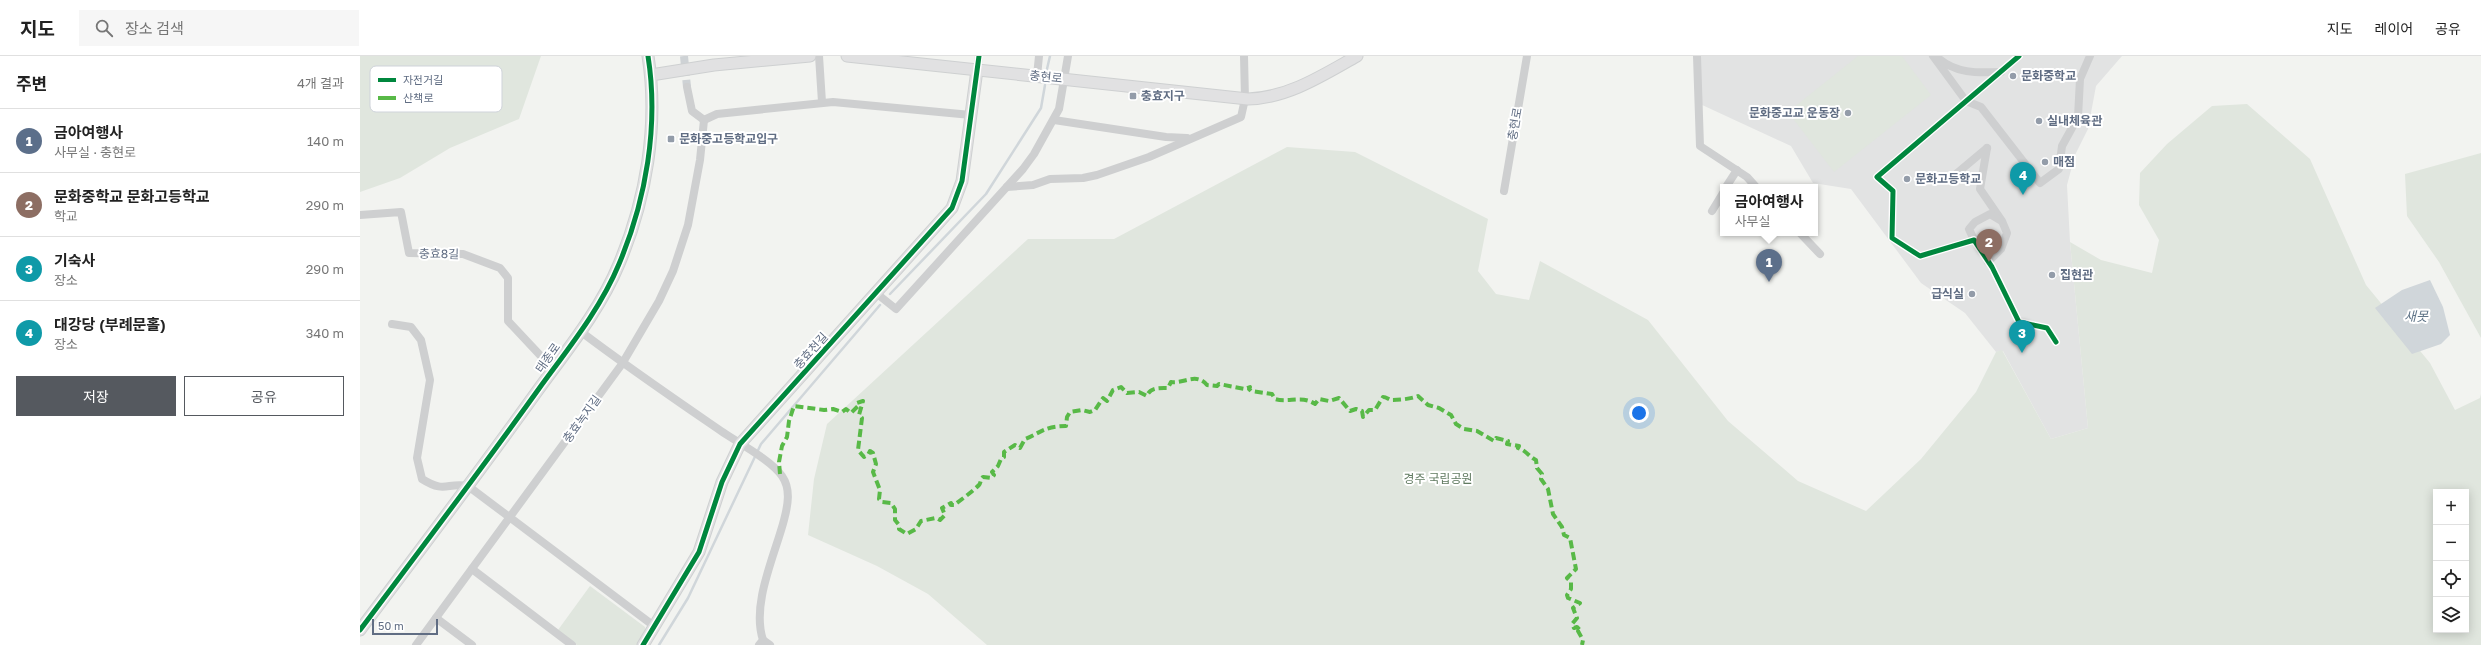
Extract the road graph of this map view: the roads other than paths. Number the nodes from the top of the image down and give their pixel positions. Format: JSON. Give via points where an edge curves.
{"nodes":[{"id":1,"x":648,"y":56,"type":"edge"},
{"id":2,"x":810,"y":56,"type":"edge"},
{"id":3,"x":819,"y":56,"type":"edge"},
{"id":4,"x":847,"y":56,"type":"edge"},
{"id":5,"x":979,"y":56,"type":"edge"},
{"id":6,"x":1039,"y":56,"type":"edge"},
{"id":7,"x":1068,"y":56,"type":"edge"},
{"id":8,"x":1244,"y":56,"type":"edge"},
{"id":9,"x":1357,"y":56,"type":"edge"},
{"id":10,"x":1527,"y":56,"type":"edge"},
{"id":11,"x":1696,"y":56,"type":"edge"},
{"id":12,"x":1934,"y":56,"type":"edge"},
{"id":13,"x":2019,"y":56,"type":"edge"},
{"id":14,"x":2090,"y":56,"type":"edge"},
{"id":15,"x":977,"y":70,"type":"junction"},
{"id":16,"x":2001,"y":72,"type":"junction"},
{"id":17,"x":651,"y":75,"type":"junction"},
{"id":18,"x":1037,"y":76,"type":"junction"},
{"id":19,"x":1065,"y":79,"type":"junction"},
{"id":20,"x":688,"y":87,"type":"tunnel mouth"},
{"id":21,"x":1245,"y":99,"type":"junction"},
{"id":22,"x":1966,"y":101,"type":"junction"},
{"id":23,"x":822,"y":102,"type":"junction"},
{"id":24,"x":971,"y":115,"type":"junction"},
{"id":25,"x":704,"y":120,"type":"junction"},
{"id":26,"x":1054,"y":120,"type":"junction"},
{"id":27,"x":1194,"y":137,"type":"junction"},
{"id":28,"x":1737,"y":170,"type":"junction"},
{"id":29,"x":1956,"y":174,"type":"dead end"},
{"id":30,"x":1728,"y":184,"type":"edge"},
{"id":31,"x":1753,"y":184,"type":"edge"},
{"id":32,"x":1007,"y":187,"type":"junction"},
{"id":33,"x":1504,"y":191,"type":"dead end"},
{"id":34,"x":1720,"y":198,"type":"edge"},
{"id":35,"x":1712,"y":211,"type":"dead end"},
{"id":36,"x":360,"y":215,"type":"edge"},
{"id":37,"x":2002,"y":221,"type":"junction"},
{"id":38,"x":1803,"y":236,"type":"edge"},
{"id":39,"x":1974,"y":240,"type":"junction"},
{"id":40,"x":1820,"y":254,"type":"dead end"},
{"id":41,"x":1988,"y":262,"type":"junction"},
{"id":42,"x":876,"y":293,"type":"junction"},
{"id":43,"x":392,"y":324,"type":"dead end"},
{"id":44,"x":580,"y":331,"type":"junction"},
{"id":45,"x":2056,"y":342,"type":"dead end"},
{"id":46,"x":622,"y":364,"type":"junction"},
{"id":47,"x":553,"y":369,"type":"junction"},
{"id":48,"x":740,"y":444,"type":"junction"},
{"id":49,"x":468,"y":486,"type":"junction"},
{"id":50,"x":509,"y":518,"type":"junction"},
{"id":51,"x":472,"y":569,"type":"junction"},
{"id":52,"x":436,"y":618,"type":"junction"},
{"id":53,"x":654,"y":626,"type":"junction"},
{"id":54,"x":360,"y":630,"type":"edge"},
{"id":55,"x":764,"y":643,"type":"edge"},
{"id":56,"x":416,"y":645,"type":"edge"},
{"id":57,"x":472,"y":645,"type":"edge"},
{"id":58,"x":572,"y":645,"type":"edge"},
{"id":59,"x":643,"y":645,"type":"edge"}],
"edges":[{"from":1,"to":17,"type":"street","name":"태종로"},
{"from":2,"to":17,"type":"street","via":[[714,65]]},
{"from":3,"to":23,"type":"street"},
{"from":4,"to":15,"type":"street","name":"충현로"},
{"from":5,"to":15,"type":"street"},
{"from":6,"to":18,"type":"street"},
{"from":7,"to":19,"type":"street"},
{"from":8,"to":21,"type":"street"},
{"from":9,"to":21,"type":"street","name":"충현로","via":[[1313,80],[1281,93]]},
{"from":10,"to":33,"type":"street","name":"충현로"},
{"from":11,"to":28,"type":"street","via":[[1700,146]]},
{"from":12,"to":16,"type":"street","via":[[1972,74]]},
{"from":12,"to":22,"type":"street"},
{"from":13,"to":16,"type":"street"},
{"from":14,"to":22,"type":"street","via":[[2080,79],[2078,117],[2062,146],[2059,169],[2040,183],[1981,106]]},
{"from":15,"to":18,"type":"street","name":"충현로"},
{"from":15,"to":24,"type":"street","name":"충효천길"},
{"from":16,"to":22,"type":"street"},
{"from":17,"to":44,"type":"street","name":"태종로","via":[[647,160],[636,217],[611,282]]},
{"from":18,"to":19,"type":"street","name":"충현로"},
{"from":19,"to":21,"type":"street","name":"충현로"},
{"from":19,"to":26,"type":"street","via":[[1062,98]]},
{"from":20,"to":25,"type":"street","via":[[692,111]]},
{"from":21,"to":27,"type":"street","via":[[1241,117]]},
{"from":22,"to":39,"type":"street","via":[[1877,177],[1893,191],[1892,238],[1920,256]]},
{"from":23,"to":24,"type":"street","via":[[855,102]]},
{"from":23,"to":25,"type":"street","via":[[717,114]]},
{"from":24,"to":42,"type":"street","name":"충효천길","via":[[958,198]]},
{"from":25,"to":46,"type":"street","name":"충효녹지길","via":[[695,196],[678,256],[659,301]]},
{"from":26,"to":27,"type":"street","via":[[1166,137]]},
{"from":26,"to":32,"type":"street","via":[[1034,154]]},
{"from":27,"to":32,"type":"street","via":[[1149,157],[1097,175],[1050,179],[1034,185]]},
{"from":28,"to":30,"type":"street"},
{"from":28,"to":31,"type":"street"},
{"from":29,"to":37,"type":"street","via":[[1987,148],[1980,189]]},
{"from":32,"to":42,"type":"street","via":[[896,309]]},
{"from":34,"to":35,"type":"street"},
{"from":36,"to":47,"type":"street","name":"충효8길","via":[[401,212],[409,253],[463,254],[500,268],[508,278],[508,321]]},
{"from":37,"to":39,"type":"street","via":[[1990,214],[1975,222],[1969,229]]},
{"from":37,"to":41,"type":"street","via":[[2007,233],[2001,249]]},
{"from":38,"to":40,"type":"street"},
{"from":39,"to":41,"type":"street"},
{"from":41,"to":45,"type":"street","via":[[2019,322],[2047,328]]},
{"from":42,"to":48,"type":"street","name":"충효천길"},
{"from":43,"to":49,"type":"street","via":[[411,327],[421,340],[430,380],[417,458],[422,479],[434,486],[445,488]]},
{"from":44,"to":46,"type":"street"},
{"from":44,"to":47,"type":"street","name":"태종로"},
{"from":46,"to":48,"type":"street"},
{"from":46,"to":50,"type":"street","name":"충효녹지길"},
{"from":47,"to":49,"type":"street","name":"태종로"},
{"from":48,"to":53,"type":"street","name":"충효천길","via":[[722,482],[699,552]]},
{"from":48,"to":55,"type":"street","via":[[782,476],[788,491],[786,510],[767,575],[759,617]]},
{"from":49,"to":50,"type":"street"},
{"from":49,"to":54,"type":"street","name":"태종로"},
{"from":50,"to":51,"type":"street","name":"충효녹지길"},
{"from":50,"to":53,"type":"street"},
{"from":51,"to":52,"type":"street","name":"충효녹지길"},
{"from":51,"to":58,"type":"street"},
{"from":52,"to":56,"type":"street","name":"충효녹지길"},
{"from":52,"to":57,"type":"street"},
{"from":53,"to":59,"type":"street","name":"충효천길"}]}
